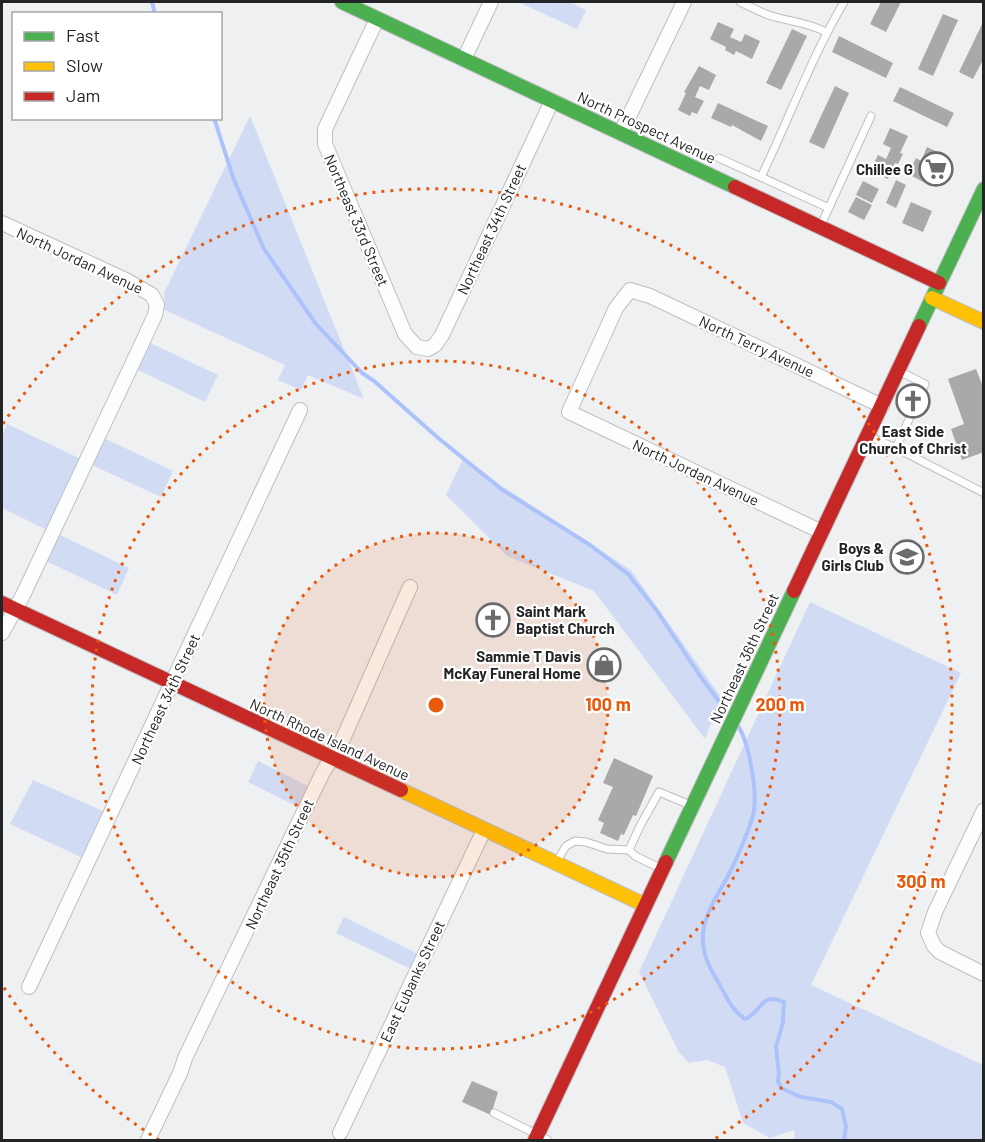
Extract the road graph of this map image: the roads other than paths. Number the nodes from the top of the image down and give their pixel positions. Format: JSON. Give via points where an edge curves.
{"nodes":[{"id":1,"x":342,"y":2,"type":"edge"},
{"id":2,"x":491,"y":2,"type":"edge"},
{"id":3,"x":684,"y":2,"type":"edge"},
{"id":4,"x":740,"y":2,"type":"edge"},
{"id":5,"x":844,"y":2,"type":"edge"},
{"id":6,"x":377,"y":18,"type":"junction"},
{"id":7,"x":826,"y":32,"type":"junction"},
{"id":8,"x":464,"y":59,"type":"junction"},
{"id":9,"x":552,"y":101,"type":"junction"},
{"id":10,"x":871,"y":116,"type":"dead end"},
{"id":11,"x":621,"y":133,"type":"junction"},
{"id":12,"x":718,"y":158,"type":"dead end"},
{"id":13,"x":761,"y":177,"type":"junction"},
{"id":14,"x":984,"y":189,"type":"edge"},
{"id":15,"x":829,"y":208,"type":"junction"},
{"id":16,"x":820,"y":227,"type":"junction"},
{"id":17,"x":3,"y":228,"type":"edge"},
{"id":18,"x":939,"y":283,"type":"junction"},
{"id":19,"x":932,"y":298,"type":"junction"},
{"id":20,"x":984,"y":322,"type":"edge"},
{"id":21,"x":423,"y":349,"type":"joint"},
{"id":22,"x":898,"y":370,"type":"junction"},
{"id":23,"x":882,"y":406,"type":"junction"},
{"id":24,"x":300,"y":410,"type":"dead end"},
{"id":25,"x":569,"y":412,"type":"joint"},
{"id":26,"x":868,"y":436,"type":"junction"},
{"id":27,"x":896,"y":448,"type":"junction"},
{"id":28,"x":984,"y":493,"type":"edge"},
{"id":29,"x":822,"y":532,"type":"junction"},
{"id":30,"x":410,"y":587,"type":"dead end"},
{"id":31,"x":2,"y":603,"type":"edge"},
{"id":32,"x":15,"y":609,"type":"junction"},
{"id":33,"x":2,"y":633,"type":"edge"},
{"id":34,"x":173,"y":684,"type":"junction"},
{"id":35,"x":332,"y":758,"type":"junction"},
{"id":36,"x":692,"y":806,"type":"junction"},
{"id":37,"x":984,"y":810,"type":"edge"},
{"id":38,"x":484,"y":830,"type":"junction"},
{"id":39,"x":629,"y":850,"type":"junction"},
{"id":40,"x":556,"y":863,"type":"junction"},
{"id":41,"x":663,"y":869,"type":"junction"},
{"id":42,"x":645,"y":905,"type":"junction"},
{"id":43,"x":984,"y":974,"type":"edge"},
{"id":44,"x":29,"y":987,"type":"dead end"},
{"id":45,"x":494,"y":1113,"type":"dead end"},
{"id":46,"x":340,"y":1133,"type":"dead end"},
{"id":47,"x":540,"y":1139,"type":"edge"},
{"id":48,"x":148,"y":1140,"type":"edge"}],
"edges":[{"from":1,"to":6,"type":"street","name":"North Prospect Avenue"},
{"from":2,"to":8,"type":"street"},
{"from":3,"to":11,"type":"street"},
{"from":4,"to":7,"type":"lane","via":[[764,14],[803,22]]},
{"from":5,"to":7,"type":"lane"},
{"from":6,"to":8,"type":"street","name":"North Prospect Avenue"},
{"from":6,"to":21,"type":"street","name":"Northeast 33rd Street","via":[[325,129],[325,144],[405,334]]},
{"from":7,"to":13,"type":"lane"},
{"from":8,"to":9,"type":"street","name":"North Prospect Avenue"},
{"from":9,"to":11,"type":"street","name":"North Prospect Avenue"},
{"from":9,"to":21,"type":"street","name":"Northeast 34th Street","via":[[442,335],[435,345]]},
{"from":10,"to":15,"type":"lane"},
{"from":11,"to":16,"type":"street","name":"North Prospect Avenue"},
{"from":12,"to":13,"type":"lane"},
{"from":13,"to":15,"type":"lane"},
{"from":14,"to":18,"type":"street","name":"Northeast 36th Street"},
{"from":15,"to":16,"type":"lane"},
{"from":16,"to":18,"type":"street","name":"North Prospect Avenue"},
{"from":17,"to":32,"type":"street","name":"North Jordan Avenue","via":[[126,280],[156,301],[155,315]]},
{"from":18,"to":19,"type":"street","name":"Northeast 36th Street"},
{"from":19,"to":20,"type":"street"},
{"from":19,"to":22,"type":"street","name":"Northeast 36th Street"},
{"from":22,"to":23,"type":"street","name":"Northeast 36th Street"},
{"from":22,"to":27,"type":"lane","via":[[925,384]]},
{"from":23,"to":25,"type":"street","name":"North Terry Avenue","via":[[630,290],[616,308]]},
{"from":23,"to":26,"type":"street","name":"Northeast 36th Street"},
{"from":24,"to":34,"type":"street","name":"Northeast 34th Street"},
{"from":25,"to":29,"type":"street","name":"North Jordan Avenue"},
{"from":26,"to":27,"type":"lane"},
{"from":26,"to":29,"type":"street","name":"Northeast 36th Street"},
{"from":27,"to":28,"type":"lane"},
{"from":29,"to":36,"type":"street","name":"Northeast 36th Street"},
{"from":30,"to":35,"type":"street","name":"Northeast 35th Street"},
{"from":31,"to":32,"type":"street","name":"North Rhode Island Avenue"},
{"from":32,"to":33,"type":"street"},
{"from":32,"to":34,"type":"street","name":"North Rhode Island Avenue"},
{"from":34,"to":35,"type":"street","name":"North Rhode Island Avenue"},
{"from":34,"to":44,"type":"street","name":"Northeast 34th Street"},
{"from":35,"to":38,"type":"street","name":"North Rhode Island Avenue"},
{"from":35,"to":48,"type":"street","name":"Northeast 35th Street"},
{"from":36,"to":39,"type":"lane","via":[[659,792]]},
{"from":36,"to":41,"type":"street","name":"Northeast 36th Street"},
{"from":37,"to":43,"type":"street","via":[[928,933],[940,952]]},
{"from":38,"to":40,"type":"street","name":"North Rhode Island Avenue"},
{"from":38,"to":46,"type":"street","name":"East Eubanks Street"},
{"from":39,"to":40,"type":"lane","via":[[575,841],[564,848]]},
{"from":39,"to":41,"type":"lane"},
{"from":40,"to":42,"type":"street","name":"North Rhode Island Avenue"},
{"from":41,"to":42,"type":"street","name":"Northeast 36th Street"},
{"from":42,"to":47,"type":"street","name":"Northeast 36th Street"},
{"from":45,"to":47,"type":"lane"}]}
